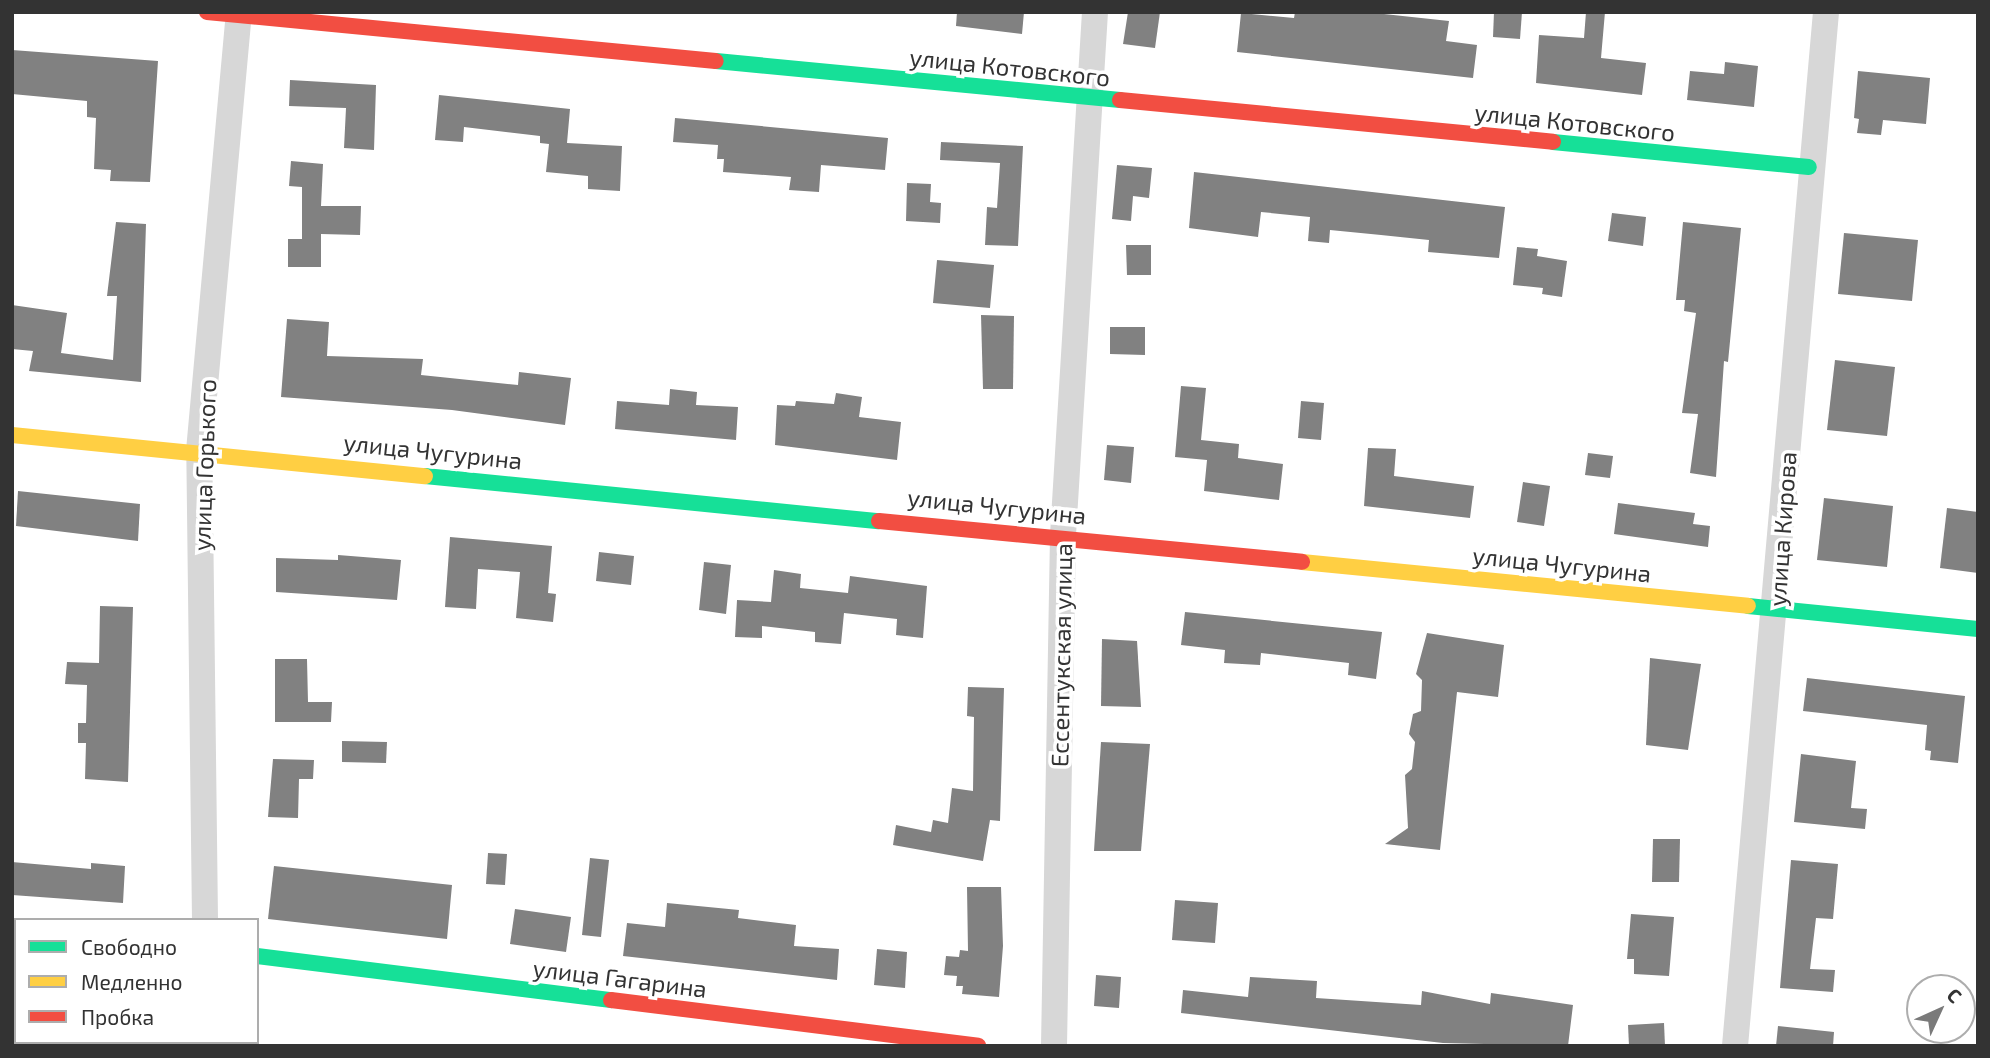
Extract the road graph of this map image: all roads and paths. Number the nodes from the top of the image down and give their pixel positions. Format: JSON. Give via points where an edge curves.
{"nodes":[{"id":1,"x":207,"y":12,"type":"edge"},
{"id":2,"x":1095,"y":12,"type":"edge"},
{"id":3,"x":1826,"y":12,"type":"edge"},
{"id":4,"x":239,"y":14,"type":"edge"},
{"id":5,"x":1090,"y":98,"type":"junction"},
{"id":6,"x":1809,"y":167,"type":"junction"},
{"id":7,"x":12,"y":435,"type":"edge"},
{"id":8,"x":199,"y":451,"type":"junction"},
{"id":9,"x":1063,"y":536,"type":"junction"},
{"id":10,"x":1776,"y":608,"type":"junction"},
{"id":11,"x":1978,"y":629,"type":"edge"},
{"id":12,"x":205,"y":918,"type":"edge"},
{"id":13,"x":259,"y":956,"type":"edge"},
{"id":14,"x":978,"y":1046,"type":"edge"},
{"id":15,"x":1054,"y":1046,"type":"edge"},
{"id":16,"x":1735,"y":1046,"type":"edge"}],
"edges":[{"from":1,"to":4,"type":"street","name":"улица Котовского"},
{"from":2,"to":5,"type":"street","name":"Ессентукская улица"},
{"from":3,"to":6,"type":"street","name":"улица Кирова"},
{"from":4,"to":5,"type":"street","name":"улица Котовского"},
{"from":4,"to":8,"type":"street","name":"улица Горького"},
{"from":5,"to":6,"type":"street","name":"улица Котовского"},
{"from":5,"to":9,"type":"street","name":"Ессентукская улица"},
{"from":6,"to":10,"type":"street","name":"улица Кирова"},
{"from":7,"to":8,"type":"street","name":"улица Чугурина"},
{"from":8,"to":9,"type":"street","name":"улица Чугурина"},
{"from":8,"to":12,"type":"street","name":"улица Горького"},
{"from":9,"to":10,"type":"street","name":"улица Чугурина"},
{"from":9,"to":15,"type":"street","name":"Ессентукская улица"},
{"from":10,"to":11,"type":"street","name":"улица Чугурина"},
{"from":10,"to":16,"type":"street","name":"улица Кирова"},
{"from":13,"to":14,"type":"street","name":"улица Гагарина"}]}
